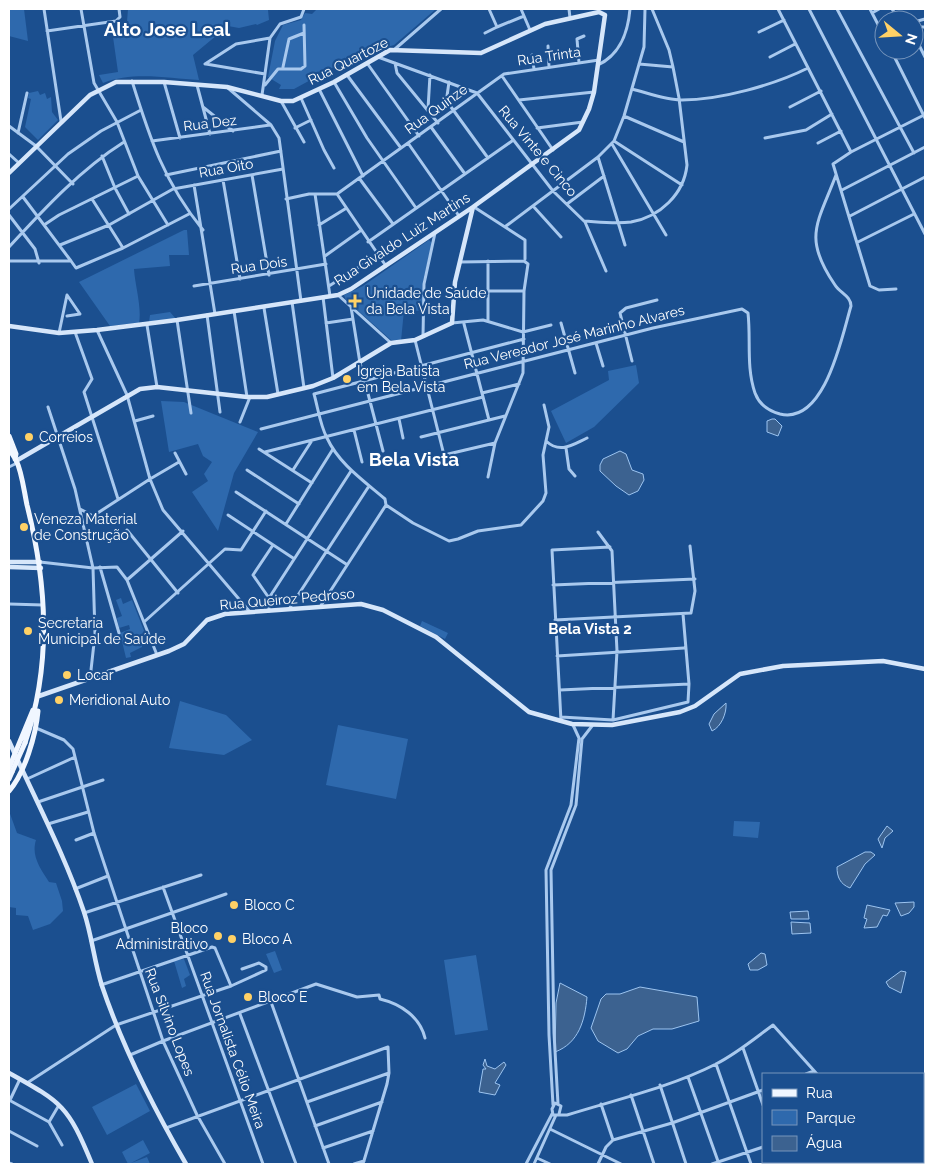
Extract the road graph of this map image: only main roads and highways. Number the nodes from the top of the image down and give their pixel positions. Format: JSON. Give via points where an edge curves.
{"nodes":[{"id":1,"x":9,"y":436,"type":"edge"},
{"id":2,"x":9,"y":447,"type":"edge"},
{"id":3,"x":16,"y":461,"type":"junction"},
{"id":4,"x":37,"y":703,"type":"junction"},
{"id":5,"x":11,"y":770,"type":"edge"},
{"id":6,"x":9,"y":779,"type":"edge"},
{"id":7,"x":9,"y":791,"type":"edge"}],
"edges":[{"from":1,"to":3,"type":"main road"},
{"from":2,"to":3,"type":"main road"},
{"from":3,"to":4,"type":"main road","via":[[41,565],[43,661]]},
{"from":4,"to":5,"type":"main road","bridge":true},
{"from":4,"to":5,"type":"main road"},
{"from":4,"to":7,"type":"main road","via":[[36,728],[22,768]]},
{"from":5,"to":6,"type":"main road"}]}
